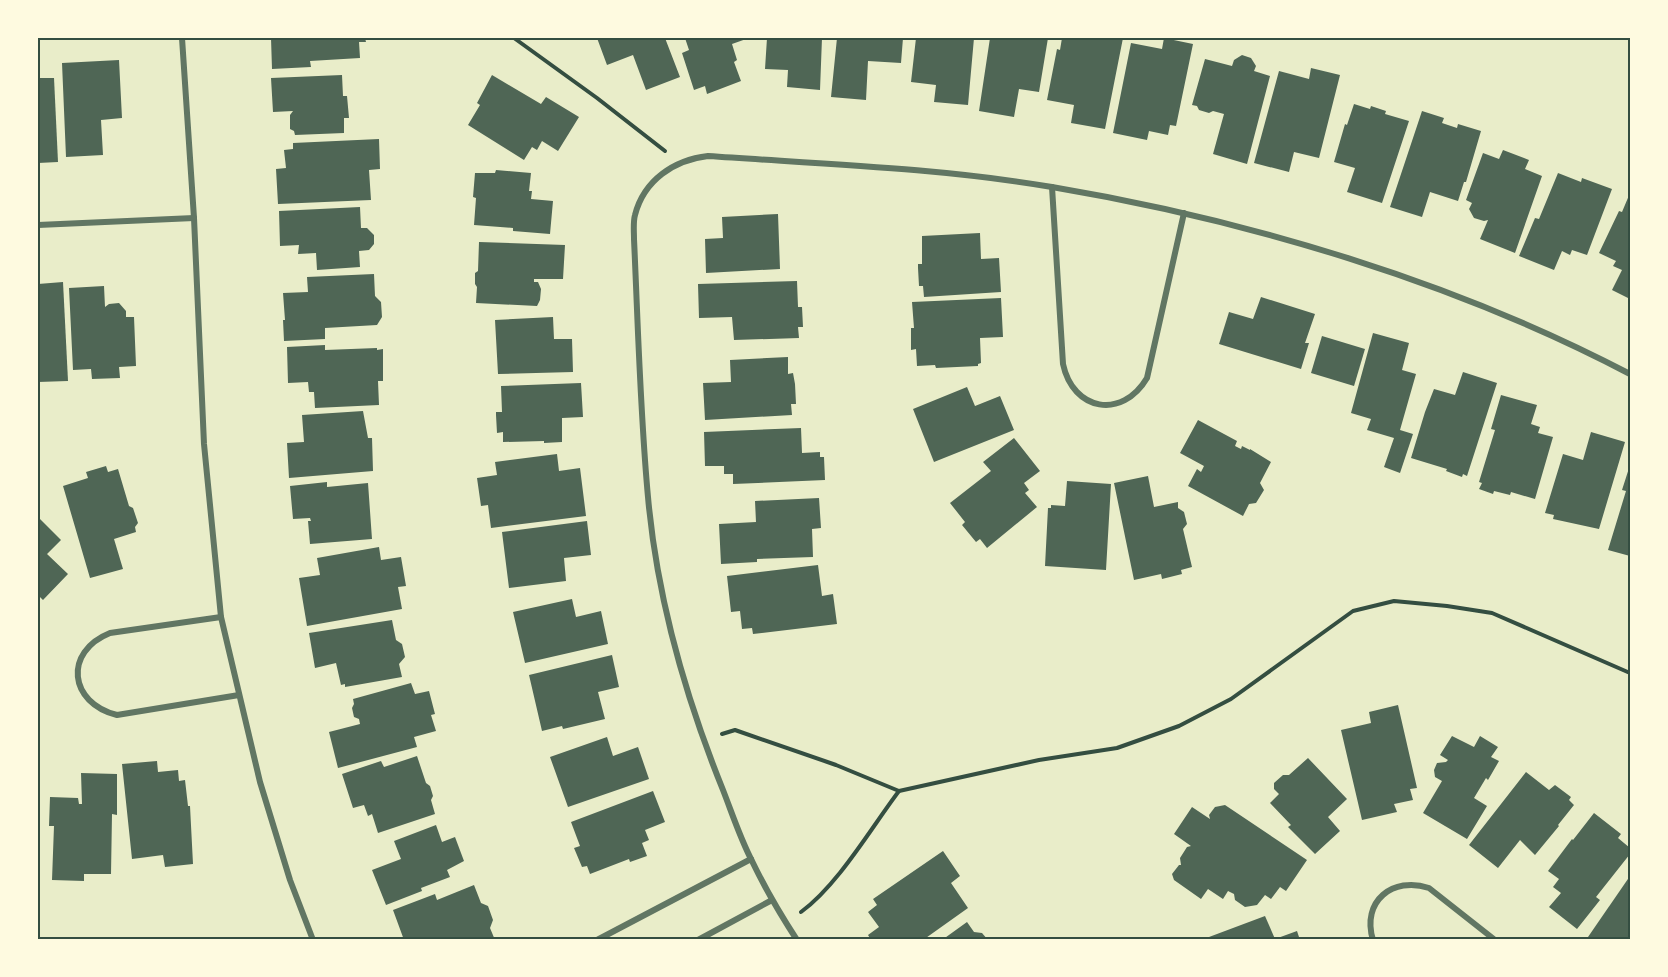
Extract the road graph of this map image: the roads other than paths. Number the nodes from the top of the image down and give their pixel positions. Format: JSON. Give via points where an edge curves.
{"nodes":[{"id":1,"x":182,"y":38,"type":"edge"},
{"id":2,"x":1052,"y":187,"type":"junction"},
{"id":3,"x":1184,"y":213,"type":"junction"},
{"id":4,"x":194,"y":218,"type":"junction"},
{"id":5,"x":38,"y":225,"type":"edge"},
{"id":6,"x":1630,"y":374,"type":"edge"},
{"id":7,"x":220,"y":617,"type":"junction"},
{"id":8,"x":239,"y":695,"type":"junction"},
{"id":9,"x":750,"y":859,"type":"junction"},
{"id":10,"x":772,"y":900,"type":"junction"},
{"id":11,"x":313,"y":939,"type":"edge"},
{"id":12,"x":597,"y":939,"type":"edge"},
{"id":13,"x":698,"y":939,"type":"edge"},
{"id":14,"x":797,"y":939,"type":"edge"},
{"id":15,"x":1372,"y":939,"type":"edge"},
{"id":16,"x":1495,"y":939,"type":"edge"}],
"edges":[{"from":1,"to":4,"type":"street"},
{"from":2,"to":3,"type":"street"},
{"from":2,"to":3,"type":"street","via":[[1063,364],[1072,388],[1092,403],[1124,401],[1147,378]]},
{"from":2,"to":9,"type":"street","via":[[944,173],[708,156],[680,162],[662,173],[645,193],[634,217],[648,497],[655,549],[686,688]]},
{"from":3,"to":6,"type":"street","via":[[1314,246],[1414,282],[1539,330]]},
{"from":4,"to":5,"type":"street"},
{"from":4,"to":7,"type":"street","via":[[204,444]]},
{"from":7,"to":8,"type":"street"},
{"from":7,"to":8,"type":"street","via":[[110,633],[89,645],[82,655],[78,679],[91,704],[117,715]]},
{"from":8,"to":11,"type":"street","via":[[260,782]]},
{"from":9,"to":10,"type":"street"},
{"from":9,"to":12,"type":"street"},
{"from":10,"to":13,"type":"street"},
{"from":10,"to":14,"type":"street"},
{"from":15,"to":16,"type":"street","via":[[1370,918],[1382,896],[1392,888],[1417,884],[1429,888]]}]}
